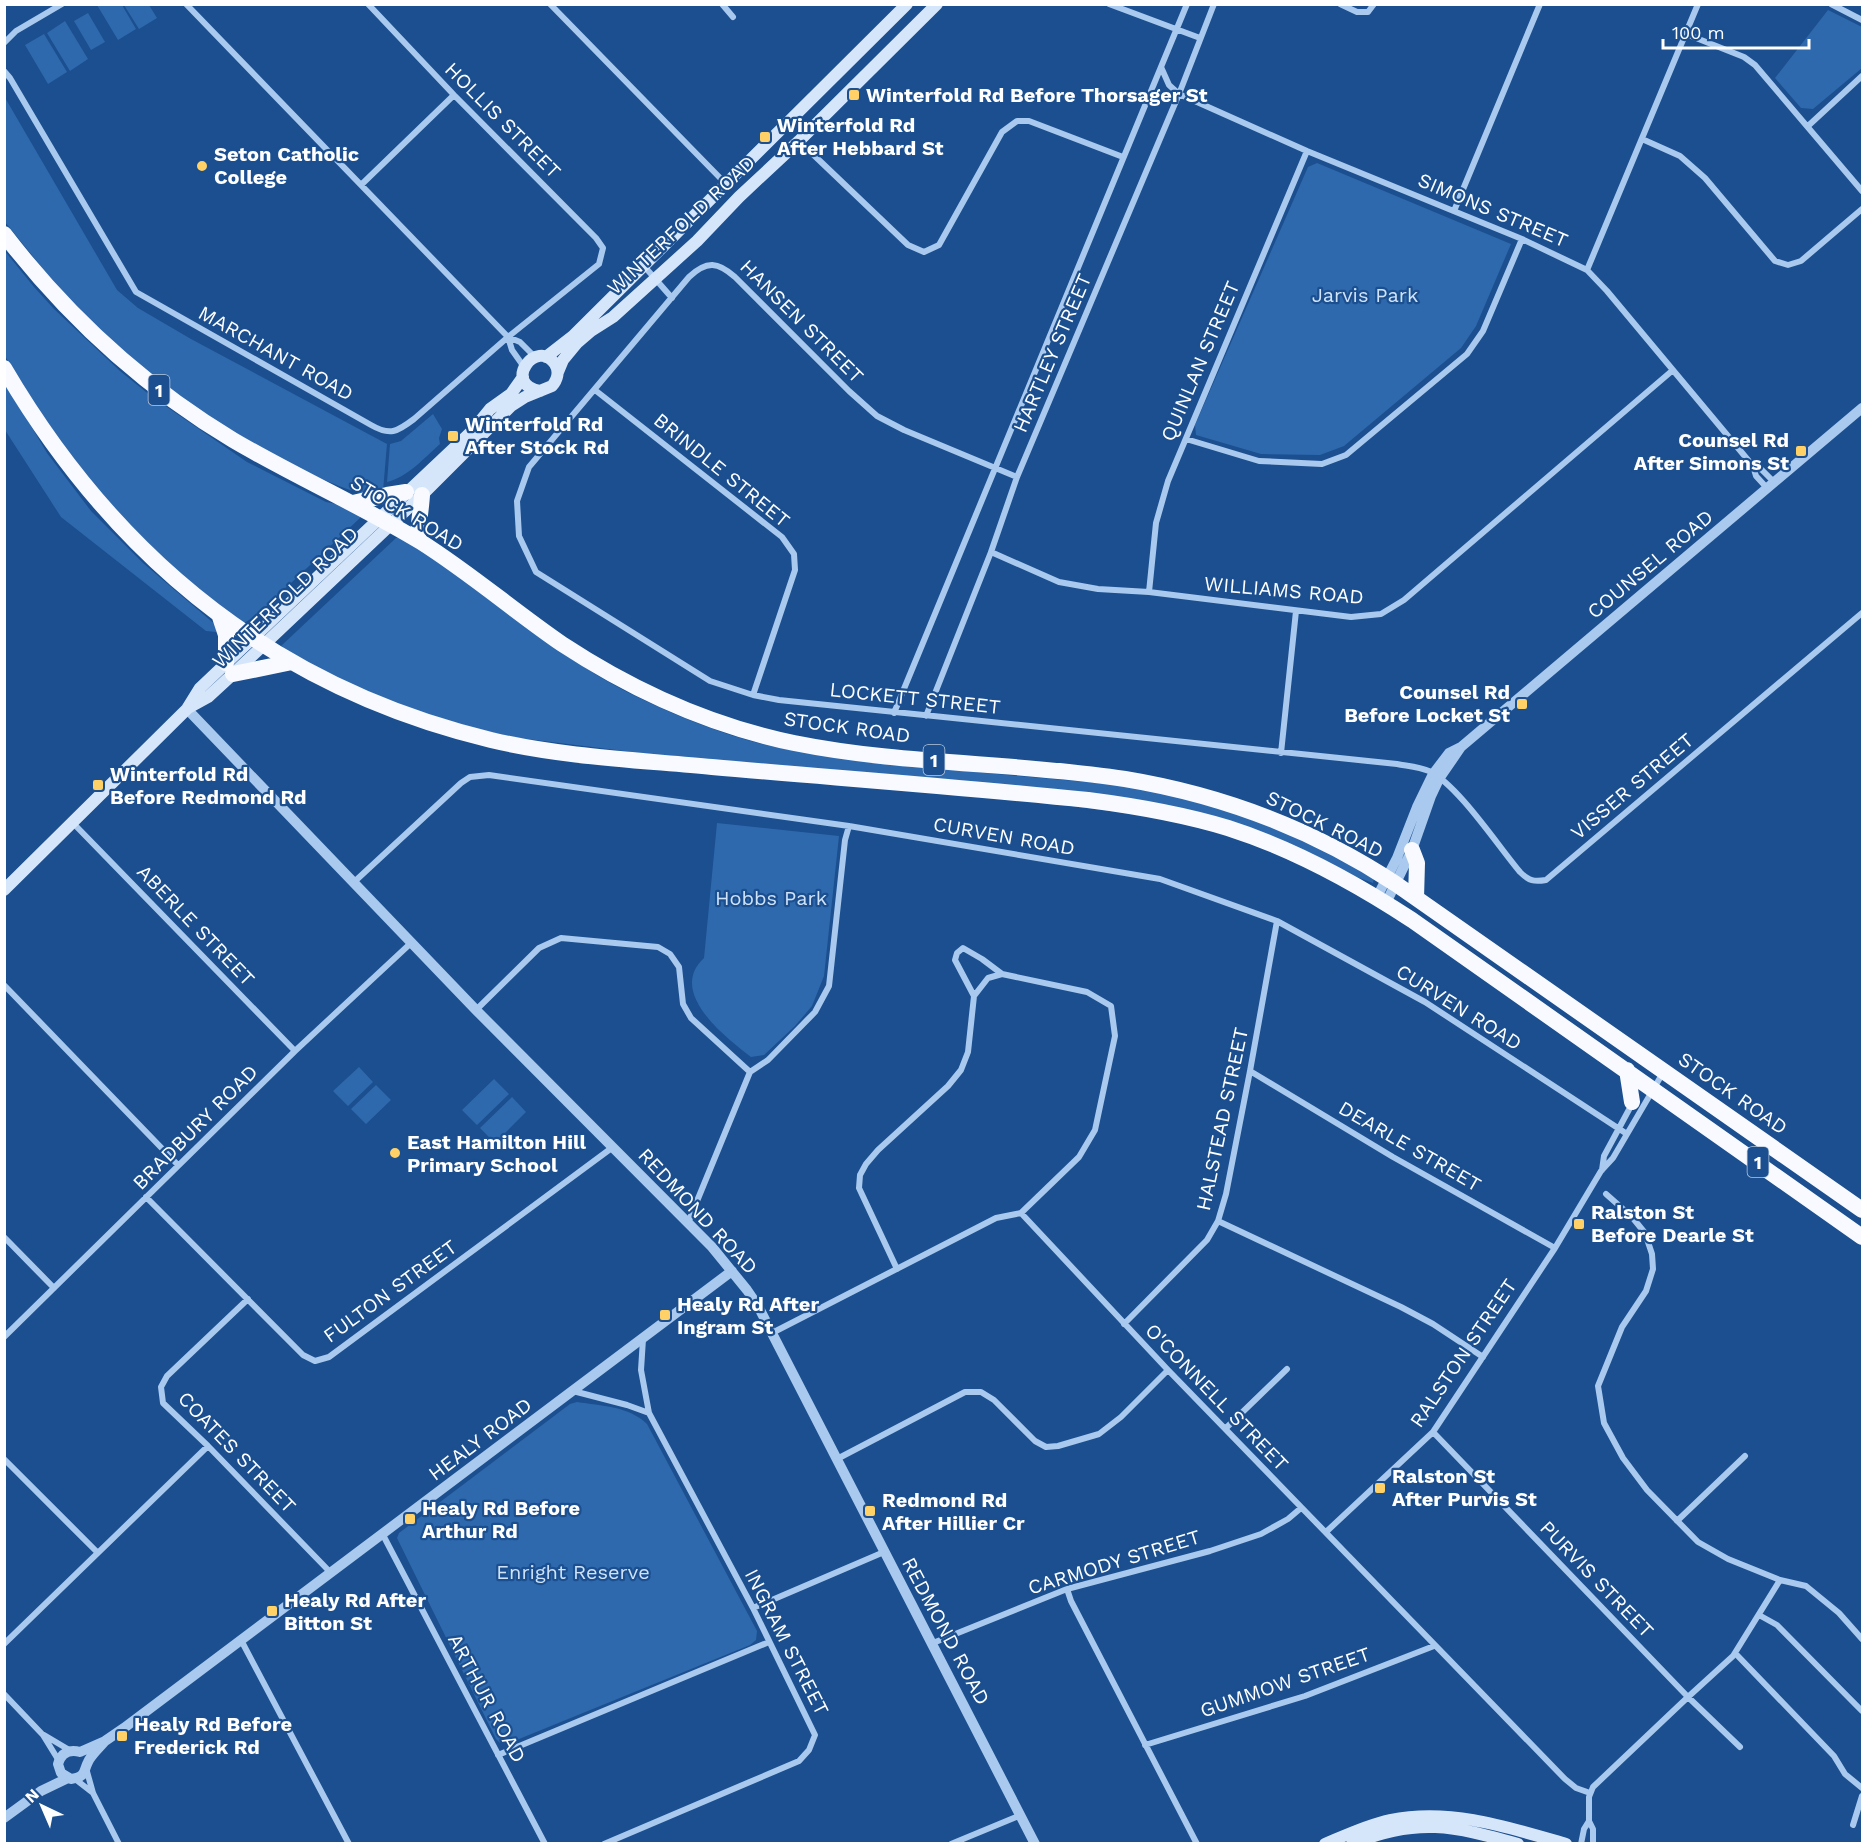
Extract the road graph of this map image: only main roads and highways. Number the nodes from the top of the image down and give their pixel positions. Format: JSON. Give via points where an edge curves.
{"nodes":[{"id":1,"x":908,"y":4,"type":"edge"},
{"id":2,"x":937,"y":4,"type":"edge"},
{"id":3,"x":4,"y":234,"type":"edge"},
{"id":4,"x":541,"y":357,"type":"junction"},
{"id":5,"x":4,"y":368,"type":"edge"},
{"id":6,"x":524,"y":372,"type":"junction"},
{"id":7,"x":558,"y":372,"type":"junction"},
{"id":8,"x":540,"y":391,"type":"junction"},
{"id":9,"x":414,"y":494,"type":"junction"},
{"id":10,"x":353,"y":503,"type":"junction"},
{"id":11,"x":385,"y":522,"type":"junction"},
{"id":12,"x":417,"y":540,"type":"junction"},
{"id":13,"x":219,"y":614,"type":"junction"},
{"id":14,"x":258,"y":641,"type":"junction"},
{"id":15,"x":292,"y":662,"type":"junction"},
{"id":16,"x":230,"y":668,"type":"junction"},
{"id":17,"x":1412,"y":850,"type":"road end"},
{"id":18,"x":4,"y":890,"type":"edge"},
{"id":19,"x":1416,"y":898,"type":"junction"},
{"id":20,"x":1627,"y":1070,"type":"junction"},
{"id":21,"x":1641,"y":1092,"type":"junction"},
{"id":22,"x":1863,"y":1210,"type":"edge"},
{"id":23,"x":1863,"y":1237,"type":"edge"},
{"id":24,"x":1518,"y":1839,"type":"edge"},
{"id":25,"x":1325,"y":1844,"type":"edge"},
{"id":26,"x":1352,"y":1844,"type":"edge"},
{"id":27,"x":1566,"y":1844,"type":"edge"}],
"edges":[{"from":1,"to":4,"type":"main road","name":"WINTERFOLD ROAD","via":[[573,336]]},
{"from":2,"to":7,"type":"main road","name":"WINTERFOLD ROAD","via":[[697,241],[613,317],[577,343]]},
{"from":3,"to":10,"type":"highway","name":"STOCK ROAD","number":"1","via":[[79,321],[152,385],[235,441]]},
{"from":4,"to":6,"type":"main road","via":[[527,362]]},
{"from":4,"to":7,"type":"main road","via":[[554,363]]},
{"from":5,"to":13,"type":"highway","name":"STOCK ROAD","number":"1","via":[[58,451],[98,502],[162,568]]},
{"from":6,"to":8,"type":"main road","via":[[531,388]]},
{"from":6,"to":9,"type":"main road","name":"WINTERFOLD ROAD","via":[[511,394],[490,410]]},
{"from":7,"to":8,"type":"main road","via":[[552,386]]},
{"from":8,"to":9,"type":"main road","name":"WINTERFOLD ROAD","via":[[511,406]]},
{"from":9,"to":10,"type":"highway"},
{"from":9,"to":11,"type":"main road","name":"WINTERFOLD ROAD"},
{"from":9,"to":12,"type":"highway"},
{"from":10,"to":11,"type":"highway","name":"STOCK ROAD","number":"1"},
{"from":11,"to":12,"type":"highway","name":"STOCK ROAD","number":"1"},
{"from":11,"to":14,"type":"main road","name":"WINTERFOLD ROAD"},
{"from":12,"to":19,"type":"highway","name":"STOCK ROAD","number":"1","via":[[592,662],[653,695],[721,722],[829,749],[1120,778],[1178,790],[1269,818],[1326,844]]},
{"from":13,"to":14,"type":"highway","name":"STOCK ROAD","number":"1"},
{"from":13,"to":16,"type":"highway"},
{"from":14,"to":15,"type":"highway","name":"STOCK ROAD","number":"1"},
{"from":14,"to":16,"type":"main road","name":"WINTERFOLD ROAD"},
{"from":15,"to":16,"type":"highway"},
{"from":15,"to":20,"type":"highway","name":"STOCK ROAD","number":"1","via":[[393,710],[460,732],[525,746],[608,758],[1066,797],[1161,812],[1226,828],[1318,865],[1381,900]]},
{"from":16,"to":18,"type":"main road","name":"WINTERFOLD ROAD","via":[[200,688],[187,709]]},
{"from":17,"to":19,"type":"highway","via":[[1417,863]]},
{"from":19,"to":22,"type":"highway","name":"STOCK ROAD","number":"1"},
{"from":20,"to":21,"type":"highway"},
{"from":20,"to":21,"type":"highway","name":"STOCK ROAD","number":"1"},
{"from":21,"to":23,"type":"highway","name":"STOCK ROAD","number":"1"},
{"from":24,"to":25,"type":"main road","via":[[1466,1818],[1447,1816],[1374,1825]]},
{"from":24,"to":26,"type":"main road","via":[[1448,1827],[1411,1827]]},
{"from":24,"to":27,"type":"main road"}]}
